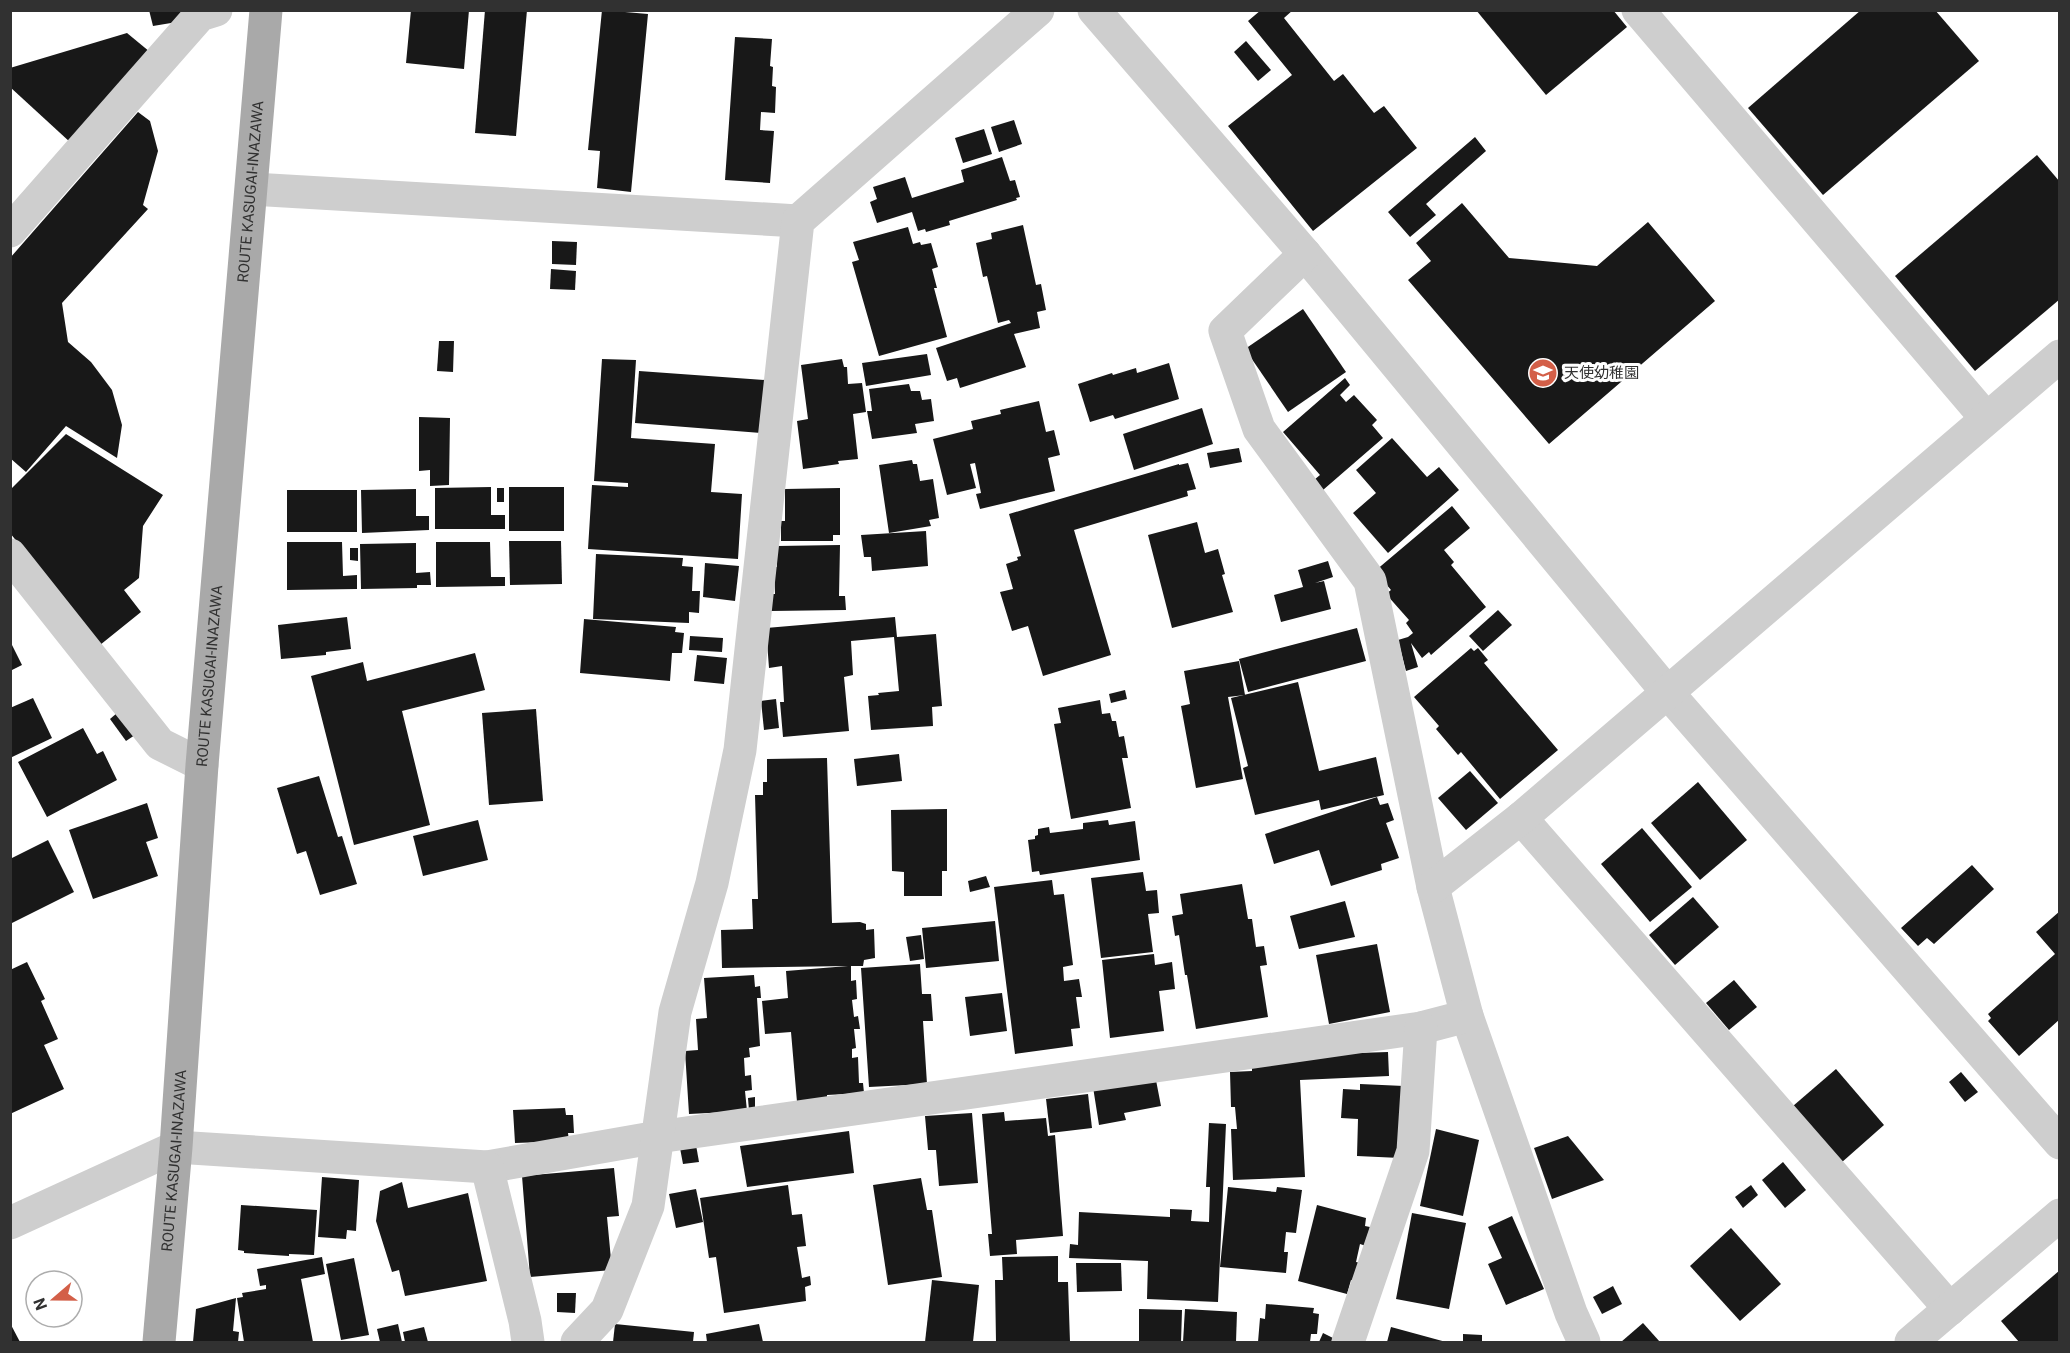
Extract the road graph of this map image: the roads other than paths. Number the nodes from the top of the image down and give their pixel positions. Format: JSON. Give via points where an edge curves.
{"nodes":[{"id":1,"x":216,"y":10,"type":"edge"},
{"id":2,"x":266,"y":10,"type":"edge"},
{"id":3,"x":1038,"y":10,"type":"edge"},
{"id":4,"x":1094,"y":10,"type":"edge"},
{"id":5,"x":1638,"y":10,"type":"edge"},
{"id":6,"x":252,"y":189,"type":"junction"},
{"id":7,"x":798,"y":221,"type":"junction"},
{"id":8,"x":10,"y":231,"type":"edge"},
{"id":9,"x":1305,"y":255,"type":"junction"},
{"id":10,"x":2060,"y":356,"type":"edge"},
{"id":11,"x":1986,"y":418,"type":"junction"},
{"id":12,"x":10,"y":555,"type":"edge"},
{"id":13,"x":1667,"y":692,"type":"junction"},
{"id":14,"x":202,"y":765,"type":"junction"},
{"id":15,"x":1521,"y":818,"type":"junction"},
{"id":16,"x":1433,"y":887,"type":"junction"},
{"id":17,"x":1467,"y":1016,"type":"junction"},
{"id":18,"x":1421,"y":1029,"type":"junction"},
{"id":19,"x":658,"y":1137,"type":"junction"},
{"id":20,"x":2060,"y":1143,"type":"edge"},
{"id":21,"x":176,"y":1147,"type":"junction"},
{"id":22,"x":487,"y":1167,"type":"junction"},
{"id":23,"x":2060,"y":1215,"type":"edge"},
{"id":24,"x":10,"y":1223,"type":"edge"},
{"id":25,"x":1950,"y":1309,"type":"junction"},
{"id":26,"x":159,"y":1342,"type":"edge"},
{"id":27,"x":528,"y":1342,"type":"edge"},
{"id":28,"x":577,"y":1342,"type":"edge"},
{"id":29,"x":1348,"y":1342,"type":"edge"},
{"id":30,"x":1584,"y":1342,"type":"edge"},
{"id":31,"x":1911,"y":1342,"type":"edge"}],
"edges":[{"from":1,"to":8,"type":"street","via":[[200,15]]},
{"from":2,"to":6,"type":"main road","name":"ROUTE KASUGAI-INAZAWA"},
{"from":3,"to":7,"type":"street"},
{"from":4,"to":9,"type":"street"},
{"from":5,"to":11,"type":"street"},
{"from":6,"to":7,"type":"street"},
{"from":6,"to":14,"type":"main road","name":"ROUTE KASUGAI-INAZAWA"},
{"from":7,"to":19,"type":"street","via":[[740,750],[712,883],[675,1012]]},
{"from":9,"to":13,"type":"street"},
{"from":9,"to":16,"type":"street","via":[[1225,331],[1259,429],[1370,581]]},
{"from":10,"to":11,"type":"street"},
{"from":11,"to":13,"type":"street"},
{"from":12,"to":14,"type":"street","via":[[160,744]]},
{"from":13,"to":15,"type":"street"},
{"from":13,"to":20,"type":"street"},
{"from":14,"to":21,"type":"main road","name":"ROUTE KASUGAI-INAZAWA"},
{"from":15,"to":16,"type":"street"},
{"from":15,"to":25,"type":"street"},
{"from":16,"to":17,"type":"street"},
{"from":17,"to":18,"type":"street"},
{"from":17,"to":30,"type":"street"},
{"from":18,"to":19,"type":"street"},
{"from":18,"to":29,"type":"street","via":[[1413,1151]]},
{"from":19,"to":22,"type":"street"},
{"from":19,"to":28,"type":"street","via":[[648,1206],[607,1310]]},
{"from":21,"to":22,"type":"street"},
{"from":21,"to":24,"type":"street"},
{"from":21,"to":26,"type":"main road","name":"ROUTE KASUGAI-INAZAWA"},
{"from":22,"to":27,"type":"street"},
{"from":23,"to":25,"type":"street"},
{"from":25,"to":31,"type":"street"}]}
